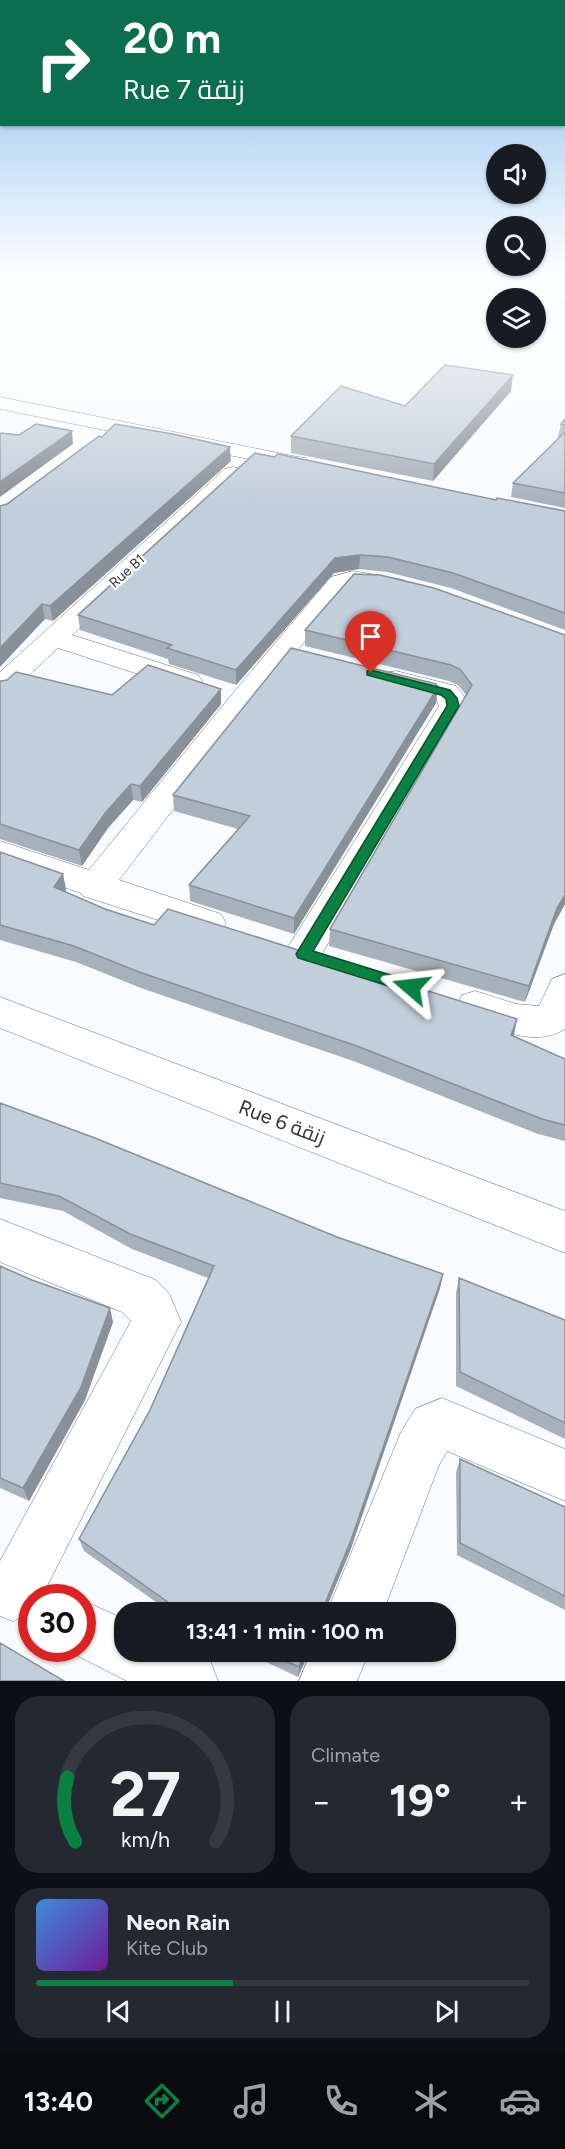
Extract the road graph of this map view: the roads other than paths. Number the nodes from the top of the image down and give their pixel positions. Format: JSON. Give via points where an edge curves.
{"nodes":[{"id":1,"x":0,"y":403,"type":"edge"},
{"id":2,"x":115,"y":426,"type":"junction"},
{"id":3,"x":96,"y":440,"type":"edge"},
{"id":4,"x":254,"y":454,"type":"junction"},
{"id":5,"x":321,"y":468,"type":"edge"},
{"id":6,"x":416,"y":590,"type":"edge"},
{"id":7,"x":53,"y":638,"type":"junction"},
{"id":8,"x":283,"y":651,"type":"junction"},
{"id":9,"x":316,"y":660,"type":"edge"},
{"id":10,"x":371,"y":673,"type":"edge"},
{"id":11,"x":0,"y":687,"type":"edge"},
{"id":12,"x":225,"y":693,"type":"junction"},
{"id":13,"x":0,"y":853,"type":"edge"},
{"id":14,"x":95,"y":886,"type":"junction"},
{"id":15,"x":270,"y":944,"type":"junction"},
{"id":16,"x":337,"y":964,"type":"edge"},
{"id":17,"x":565,"y":989,"type":"edge"},
{"id":18,"x":439,"y":995,"type":"edge"},
{"id":19,"x":0,"y":1012,"type":"edge"},
{"id":20,"x":565,"y":1232,"type":"edge"},
{"id":21,"x":0,"y":1240,"type":"edge"},
{"id":22,"x":565,"y":1475,"type":"edge"},
{"id":23,"x":15,"y":1594,"type":"edge"},
{"id":24,"x":359,"y":1602,"type":"edge"},
{"id":25,"x":96,"y":1635,"type":"edge"},
{"id":26,"x":114,"y":1644,"type":"edge"},
{"id":27,"x":150,"y":1662,"type":"edge"},
{"id":28,"x":336,"y":1662,"type":"edge"},
{"id":29,"x":189,"y":1681,"type":"edge"},
{"id":30,"x":328,"y":1681,"type":"edge"}],
"edges":[{"from":1,"to":2,"type":"street"},
{"from":2,"to":3,"type":"street"},
{"from":2,"to":4,"type":"street"},
{"from":4,"to":5,"type":"street"},
{"from":4,"to":7,"type":"street","name":"Rue B1"},
{"from":6,"to":8,"type":"street","via":[[345,579]]},
{"from":7,"to":11,"type":"street","name":"Rue B1"},
{"from":7,"to":12,"type":"street"},
{"from":8,"to":9,"type":"street"},
{"from":8,"to":12,"type":"street"},
{"from":10,"to":15,"type":"street","via":[[446,692],[453,706]]},
{"from":12,"to":14,"type":"street"},
{"from":13,"to":14,"type":"street"},
{"from":14,"to":15,"type":"street"},
{"from":15,"to":16,"type":"street"},
{"from":17,"to":18,"type":"street","via":[[554,1017],[541,1022]]},
{"from":19,"to":20,"type":"street","name":"Rue 6 زنقة"},
{"from":21,"to":23,"type":"street","via":[[139,1296],[152,1309],[157,1322]]},
{"from":22,"to":24,"type":"street","via":[[442,1424],[433,1427],[419,1450]]},
{"from":25,"to":26,"type":"street"},
{"from":27,"to":29,"type":"street"},
{"from":28,"to":30,"type":"street"}]}
